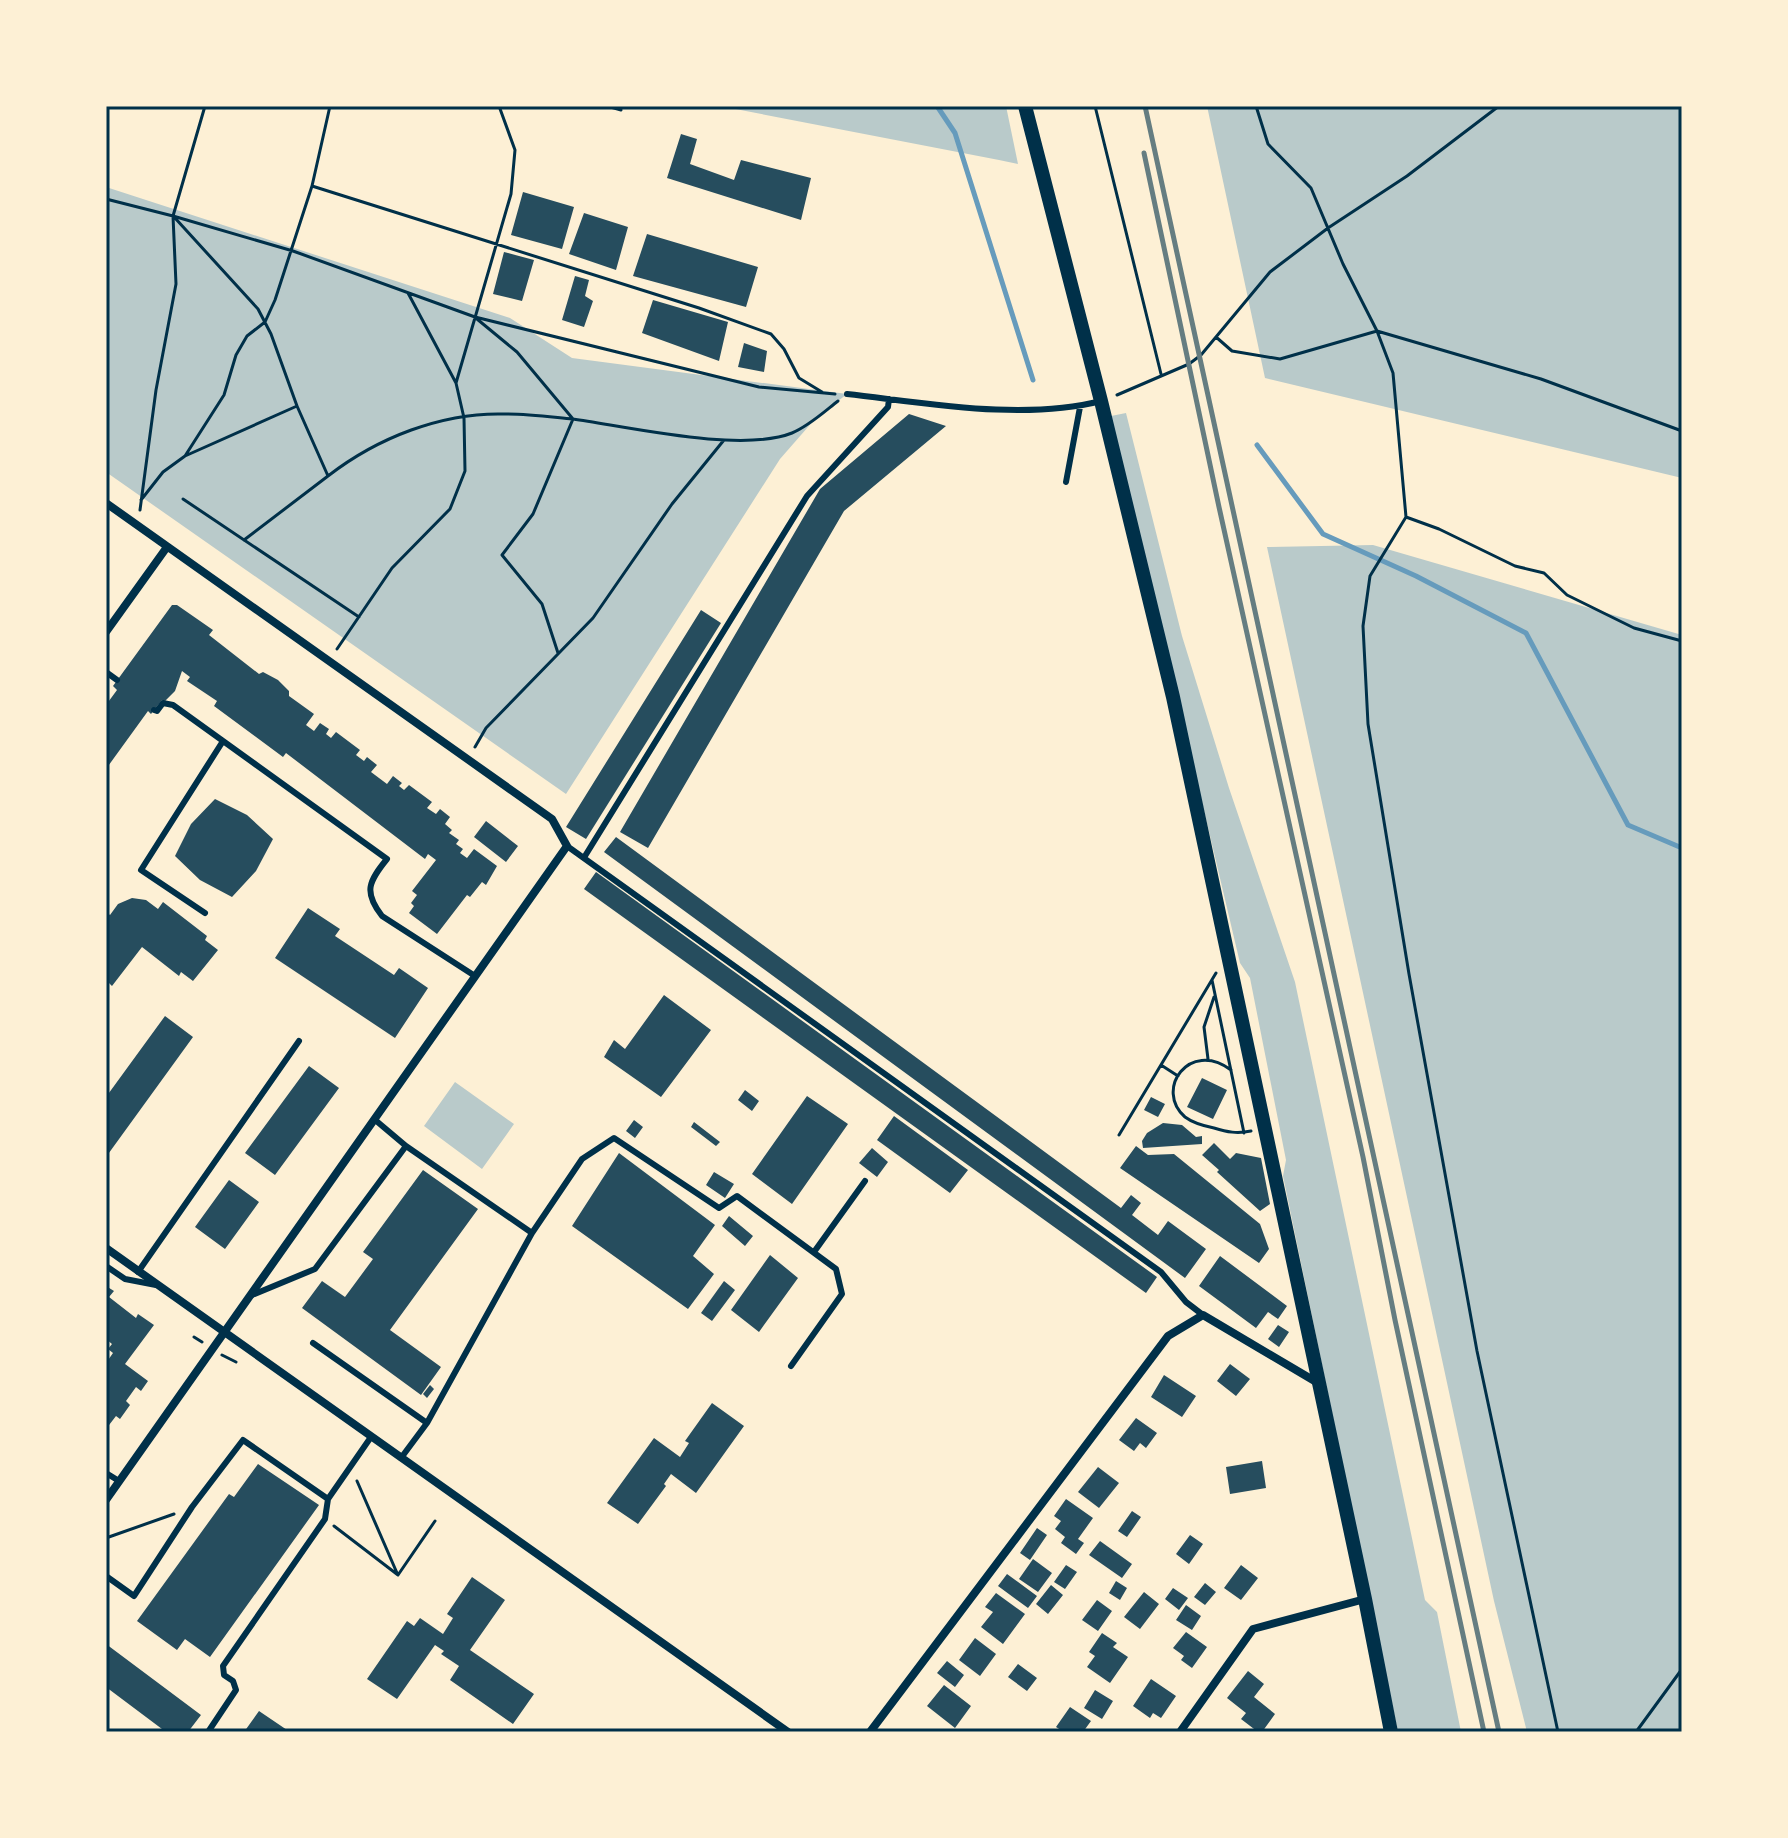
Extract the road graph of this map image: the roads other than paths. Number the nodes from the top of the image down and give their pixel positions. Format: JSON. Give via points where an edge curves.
{"nodes":[{"id":1,"x":1025,"y":106,"type":"edge"},
{"id":2,"x":847,"y":394,"type":"road end"},
{"id":3,"x":889,"y":399,"type":"junction"},
{"id":4,"x":1101,"y":401,"type":"junction"},
{"id":5,"x":1080,"y":407,"type":"junction"},
{"id":6,"x":1066,"y":482,"type":"dead end"},
{"id":7,"x":106,"y":503,"type":"edge"},
{"id":8,"x":167,"y":547,"type":"junction"},
{"id":9,"x":106,"y":632,"type":"edge"},
{"id":10,"x":106,"y":672,"type":"edge"},
{"id":11,"x":117,"y":680,"type":"dead end"},
{"id":12,"x":154,"y":710,"type":"dead end"},
{"id":13,"x":223,"y":741,"type":"junction"},
{"id":14,"x":567,"y":846,"type":"junction"},
{"id":15,"x":585,"y":856,"type":"junction"},
{"id":16,"x":205,"y":913,"type":"dead end"},
{"id":17,"x":475,"y":976,"type":"junction"},
{"id":18,"x":299,"y":1041,"type":"dead end"},
{"id":19,"x":374,"y":1119,"type":"junction"},
{"id":20,"x":406,"y":1146,"type":"junction"},
{"id":21,"x":865,"y":1181,"type":"dead end"},
{"id":22,"x":532,"y":1233,"type":"junction"},
{"id":23,"x":106,"y":1248,"type":"edge"},
{"id":24,"x":814,"y":1252,"type":"junction"},
{"id":25,"x":106,"y":1266,"type":"edge"},
{"id":26,"x":138,"y":1272,"type":"junction"},
{"id":27,"x":156,"y":1285,"type":"junction"},
{"id":28,"x":249,"y":1297,"type":"junction"},
{"id":29,"x":1203,"y":1315,"type":"junction"},
{"id":30,"x":224,"y":1333,"type":"junction"},
{"id":31,"x":313,"y":1343,"type":"dead end"},
{"id":32,"x":791,"y":1366,"type":"dead end"},
{"id":33,"x":1318,"y":1383,"type":"junction"},
{"id":34,"x":427,"y":1423,"type":"junction"},
{"id":35,"x":371,"y":1437,"type":"junction"},
{"id":36,"x":401,"y":1458,"type":"junction"},
{"id":37,"x":106,"y":1473,"type":"edge"},
{"id":38,"x":119,"y":1481,"type":"junction"},
{"id":39,"x":328,"y":1499,"type":"junction"},
{"id":40,"x":106,"y":1500,"type":"edge"},
{"id":41,"x":106,"y":1576,"type":"edge"},
{"id":42,"x":1365,"y":1599,"type":"junction"},
{"id":43,"x":208,"y":1732,"type":"edge"},
{"id":44,"x":788,"y":1732,"type":"edge"},
{"id":45,"x":870,"y":1732,"type":"edge"},
{"id":46,"x":1180,"y":1732,"type":"edge"},
{"id":47,"x":1391,"y":1732,"type":"edge"}],
"edges":[{"from":1,"to":4,"type":"street"},
{"from":2,"to":3,"type":"lane"},
{"from":3,"to":5,"type":"lane","via":[[982,408]]},
{"from":3,"to":15,"type":"lane","via":[[888,407],[807,496]]},
{"from":4,"to":5,"type":"lane"},
{"from":4,"to":33,"type":"street","via":[[1173,697]]},
{"from":5,"to":6,"type":"lane"},
{"from":7,"to":8,"type":"street"},
{"from":8,"to":9,"type":"street"},
{"from":8,"to":14,"type":"street","via":[[552,819]]},
{"from":10,"to":11,"type":"lane"},
{"from":12,"to":13,"type":"lane","via":[[163,703],[173,705]]},
{"from":13,"to":16,"type":"lane","via":[[141,870]]},
{"from":13,"to":17,"type":"lane","via":[[387,859],[372,878],[372,904],[382,916]]},
{"from":14,"to":15,"type":"lane"},
{"from":14,"to":17,"type":"street"},
{"from":15,"to":29,"type":"lane","via":[[1161,1272]]},
{"from":17,"to":19,"type":"street"},
{"from":18,"to":26,"type":"lane"},
{"from":19,"to":20,"type":"lane"},
{"from":19,"to":28,"type":"street"},
{"from":20,"to":22,"type":"lane"},
{"from":20,"to":28,"type":"lane","via":[[315,1269]]},
{"from":21,"to":24,"type":"lane"},
{"from":22,"to":24,"type":"lane","via":[[582,1159],[614,1138],[719,1208],[737,1196]]},
{"from":22,"to":34,"type":"lane"},
{"from":23,"to":26,"type":"street"},
{"from":24,"to":32,"type":"lane","via":[[836,1269],[842,1294]]},
{"from":25,"to":27,"type":"lane","via":[[125,1279]]},
{"from":26,"to":27,"type":"street"},
{"from":27,"to":30,"type":"street"},
{"from":28,"to":30,"type":"street"},
{"from":29,"to":33,"type":"street"},
{"from":29,"to":45,"type":"street","via":[[1168,1336]]},
{"from":30,"to":35,"type":"street"},
{"from":30,"to":38,"type":"street"},
{"from":31,"to":34,"type":"lane"},
{"from":33,"to":42,"type":"street"},
{"from":34,"to":36,"type":"lane"},
{"from":35,"to":36,"type":"street"},
{"from":35,"to":39,"type":"lane"},
{"from":36,"to":44,"type":"street"},
{"from":37,"to":38,"type":"lane"},
{"from":38,"to":40,"type":"street"},
{"from":39,"to":41,"type":"lane","via":[[243,1440],[134,1596]]},
{"from":39,"to":43,"type":"lane","via":[[325,1519],[223,1666],[236,1690]]},
{"from":42,"to":46,"type":"street","via":[[1253,1629]]},
{"from":42,"to":47,"type":"street"}]}
